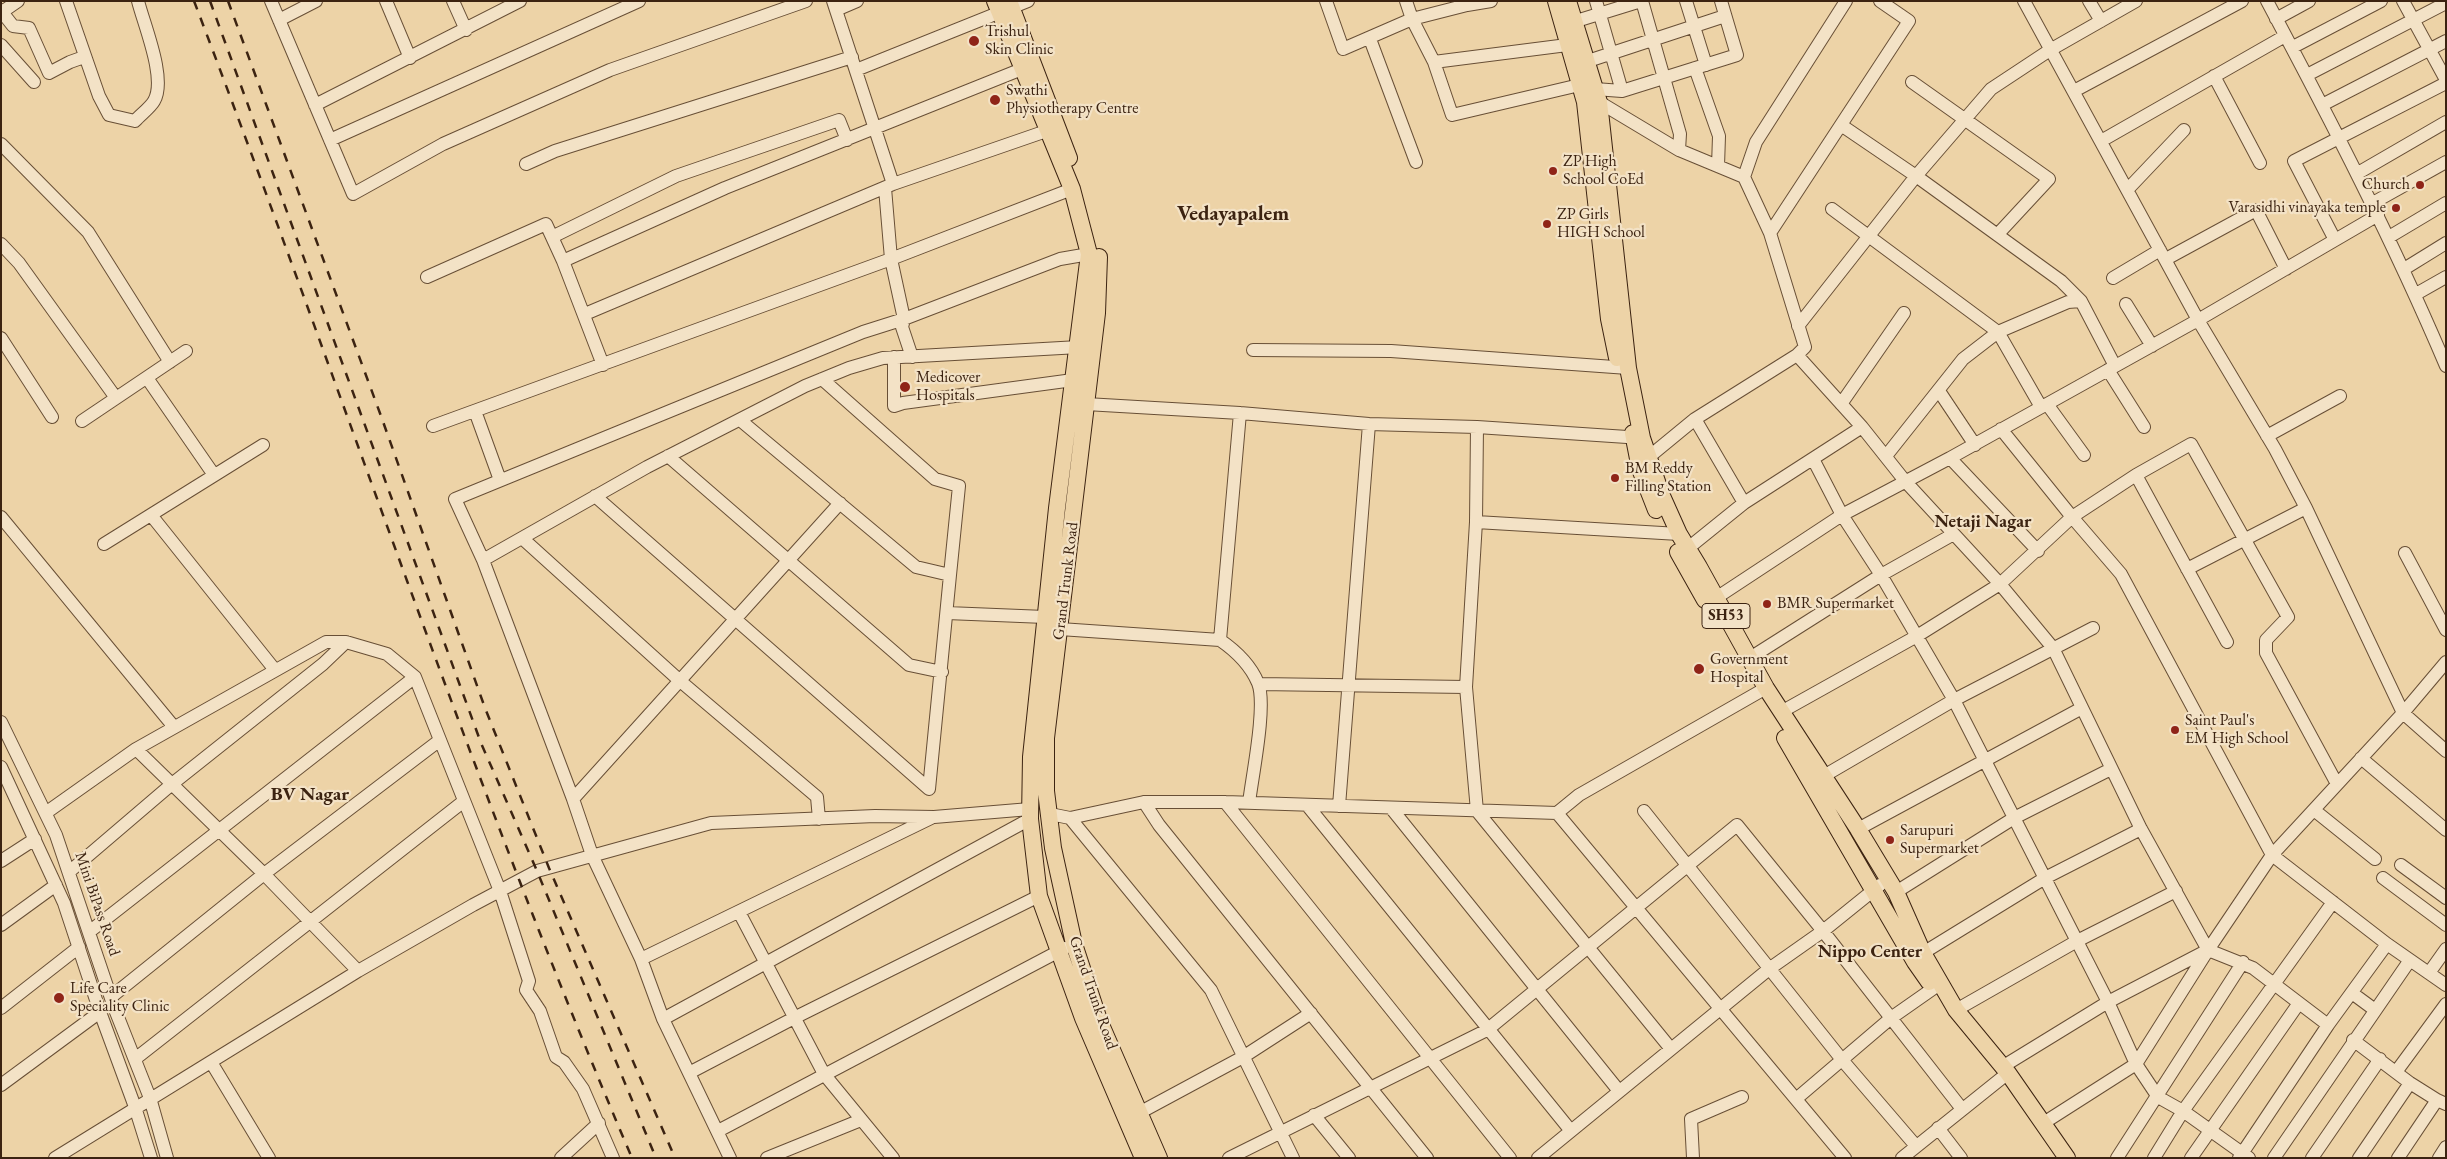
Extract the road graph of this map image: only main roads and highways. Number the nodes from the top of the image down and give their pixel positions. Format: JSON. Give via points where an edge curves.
{"nodes":[{"id":1,"x":1556,"y":1,"type":"edge"},
{"id":2,"x":1568,"y":1,"type":"edge"},
{"id":3,"x":1004,"y":6,"type":"edge"},
{"id":4,"x":1575,"y":44,"type":"junction"},
{"id":5,"x":1592,"y":89,"type":"junction"},
{"id":6,"x":1052,"y":129,"type":"junction"},
{"id":7,"x":1624,"y":368,"type":"junction"},
{"id":8,"x":1638,"y":438,"type":"junction"},
{"id":9,"x":1674,"y":534,"type":"junction"},
{"id":10,"x":1051,"y":611,"type":"junction"},
{"id":11,"x":1762,"y":690,"type":"junction"},
{"id":12,"x":1038,"y":792,"type":"junction"},
{"id":13,"x":1053,"y":848,"type":"junction"},
{"id":14,"x":1034,"y":851,"type":"junction"},
{"id":15,"x":1938,"y":986,"type":"junction"},
{"id":16,"x":2003,"y":1073,"type":"junction"},
{"id":17,"x":1143,"y":1158,"type":"edge"},
{"id":18,"x":1159,"y":1158,"type":"edge"},
{"id":19,"x":2056,"y":1158,"type":"edge"},
{"id":20,"x":2068,"y":1158,"type":"edge"}],
"edges":[{"from":1,"to":4,"type":"main road","number":"SH53"},
{"from":2,"to":4,"type":"main road","number":"SH53"},
{"from":3,"to":6,"type":"main road","name":"Grand Trunk Road"},
{"from":3,"to":6,"type":"main road","via":[[1022,69]]},
{"from":4,"to":5,"type":"main road","number":"SH53"},
{"from":4,"to":5,"type":"main road","number":"SH53","via":[[1588,61]]},
{"from":5,"to":7,"type":"main road","number":"SH53"},
{"from":5,"to":7,"type":"main road","number":"SH53","via":[[1585,102],[1609,318]]},
{"from":6,"to":10,"type":"main road","via":[[1089,254],[1073,380]]},
{"from":6,"to":10,"type":"main road","name":"Grand Trunk Road","via":[[1086,202],[1099,252],[1086,404]]},
{"from":7,"to":8,"type":"main road","number":"SH53"},
{"from":8,"to":9,"type":"main road","number":"SH53","via":[[1650,456]]},
{"from":8,"to":9,"type":"main road","number":"SH53","via":[[1640,469]]},
{"from":9,"to":11,"type":"main road","number":"SH53"},
{"from":9,"to":11,"type":"main road","number":"SH53","via":[[1687,549],[1750,658]]},
{"from":10,"to":12,"type":"main road","name":"Grand Trunk Road","via":[[1054,637]]},
{"from":11,"to":15,"type":"main road","number":"SH53","via":[[1915,962]]},
{"from":11,"to":15,"type":"main road","number":"SH53","via":[[1781,712],[1858,829],[1891,886]]},
{"from":12,"to":13,"type":"main road","name":"Grand Trunk Road","via":[[1050,814]]},
{"from":12,"to":14,"type":"main road","via":[[1030,814]]},
{"from":13,"to":14,"type":"main road"},
{"from":13,"to":18,"type":"main road","name":"Grand Trunk Road","via":[[1074,944],[1099,1020]]},
{"from":14,"to":17,"type":"main road","via":[[1039,896],[1105,1073]]},
{"from":15,"to":16,"type":"main road","number":"SH53"},
{"from":15,"to":16,"type":"main road","number":"SH53"},
{"from":16,"to":19,"type":"main road","number":"SH53"},
{"from":16,"to":20,"type":"main road","number":"SH53"}]}
